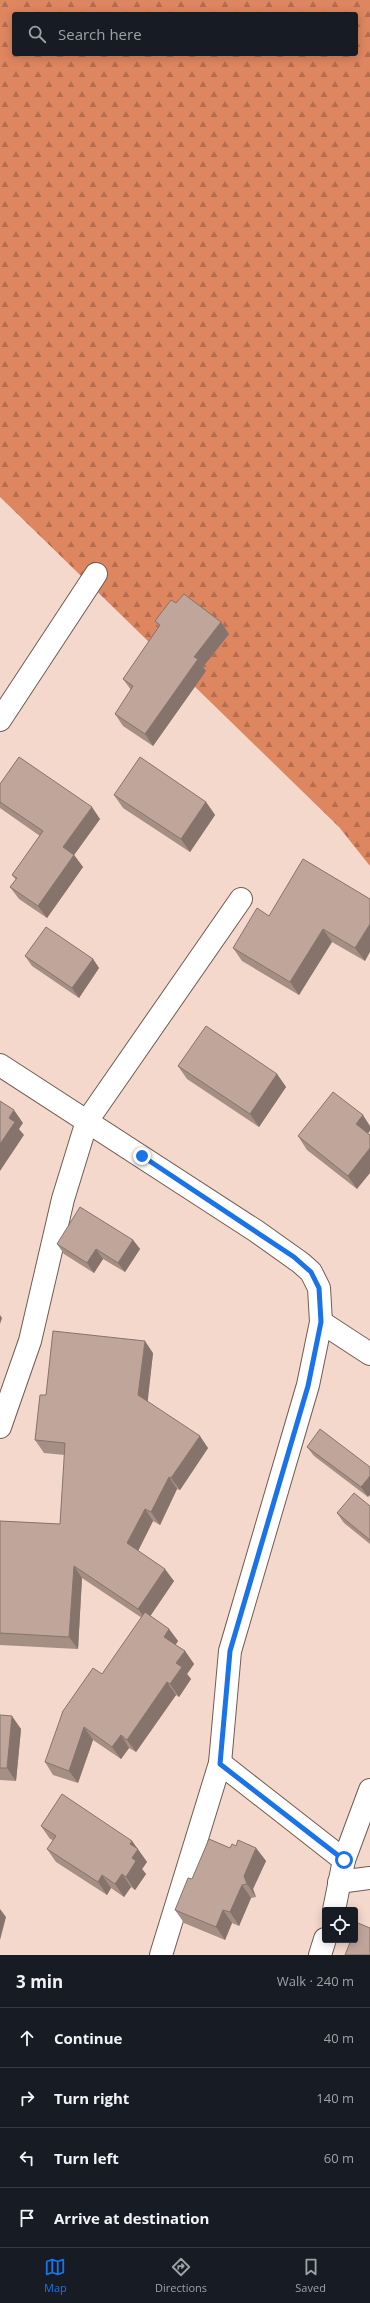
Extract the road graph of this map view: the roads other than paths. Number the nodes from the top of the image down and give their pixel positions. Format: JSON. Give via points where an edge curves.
{"nodes":[{"id":1,"x":96,"y":574,"type":"dead end"},
{"id":2,"x":0,"y":720,"type":"edge"},
{"id":3,"x":241,"y":899,"type":"dead end"},
{"id":4,"x":0,"y":1065,"type":"edge"},
{"id":5,"x":87,"y":1121,"type":"junction"},
{"id":6,"x":321,"y":1322,"type":"junction"},
{"id":7,"x":370,"y":1354,"type":"edge"},
{"id":8,"x":0,"y":1427,"type":"edge"},
{"id":9,"x":220,"y":1764,"type":"junction"},
{"id":10,"x":370,"y":1790,"type":"edge"},
{"id":11,"x":344,"y":1860,"type":"junction"},
{"id":12,"x":370,"y":1878,"type":"edge"},
{"id":13,"x":339,"y":1882,"type":"junction"},
{"id":14,"x":335,"y":1907,"type":"edge"},
{"id":15,"x":324,"y":1943,"type":"edge"},
{"id":16,"x":161,"y":1955,"type":"edge"},
{"id":17,"x":320,"y":1955,"type":"edge"}],
"edges":[{"from":1,"to":2,"type":"street"},
{"from":3,"to":5,"type":"street"},
{"from":4,"to":5,"type":"street"},
{"from":5,"to":6,"type":"street","via":[[256,1230],[301,1263],[311,1272],[319,1288]]},
{"from":5,"to":8,"type":"street","via":[[63,1199],[30,1341]]},
{"from":6,"to":7,"type":"street"},
{"from":6,"to":9,"type":"street","via":[[308,1386],[230,1651]]},
{"from":9,"to":11,"type":"street"},
{"from":9,"to":16,"type":"street"},
{"from":10,"to":11,"type":"street"},
{"from":11,"to":13,"type":"street"},
{"from":12,"to":13,"type":"street"},
{"from":13,"to":14,"type":"street"},
{"from":15,"to":17,"type":"street"}]}
